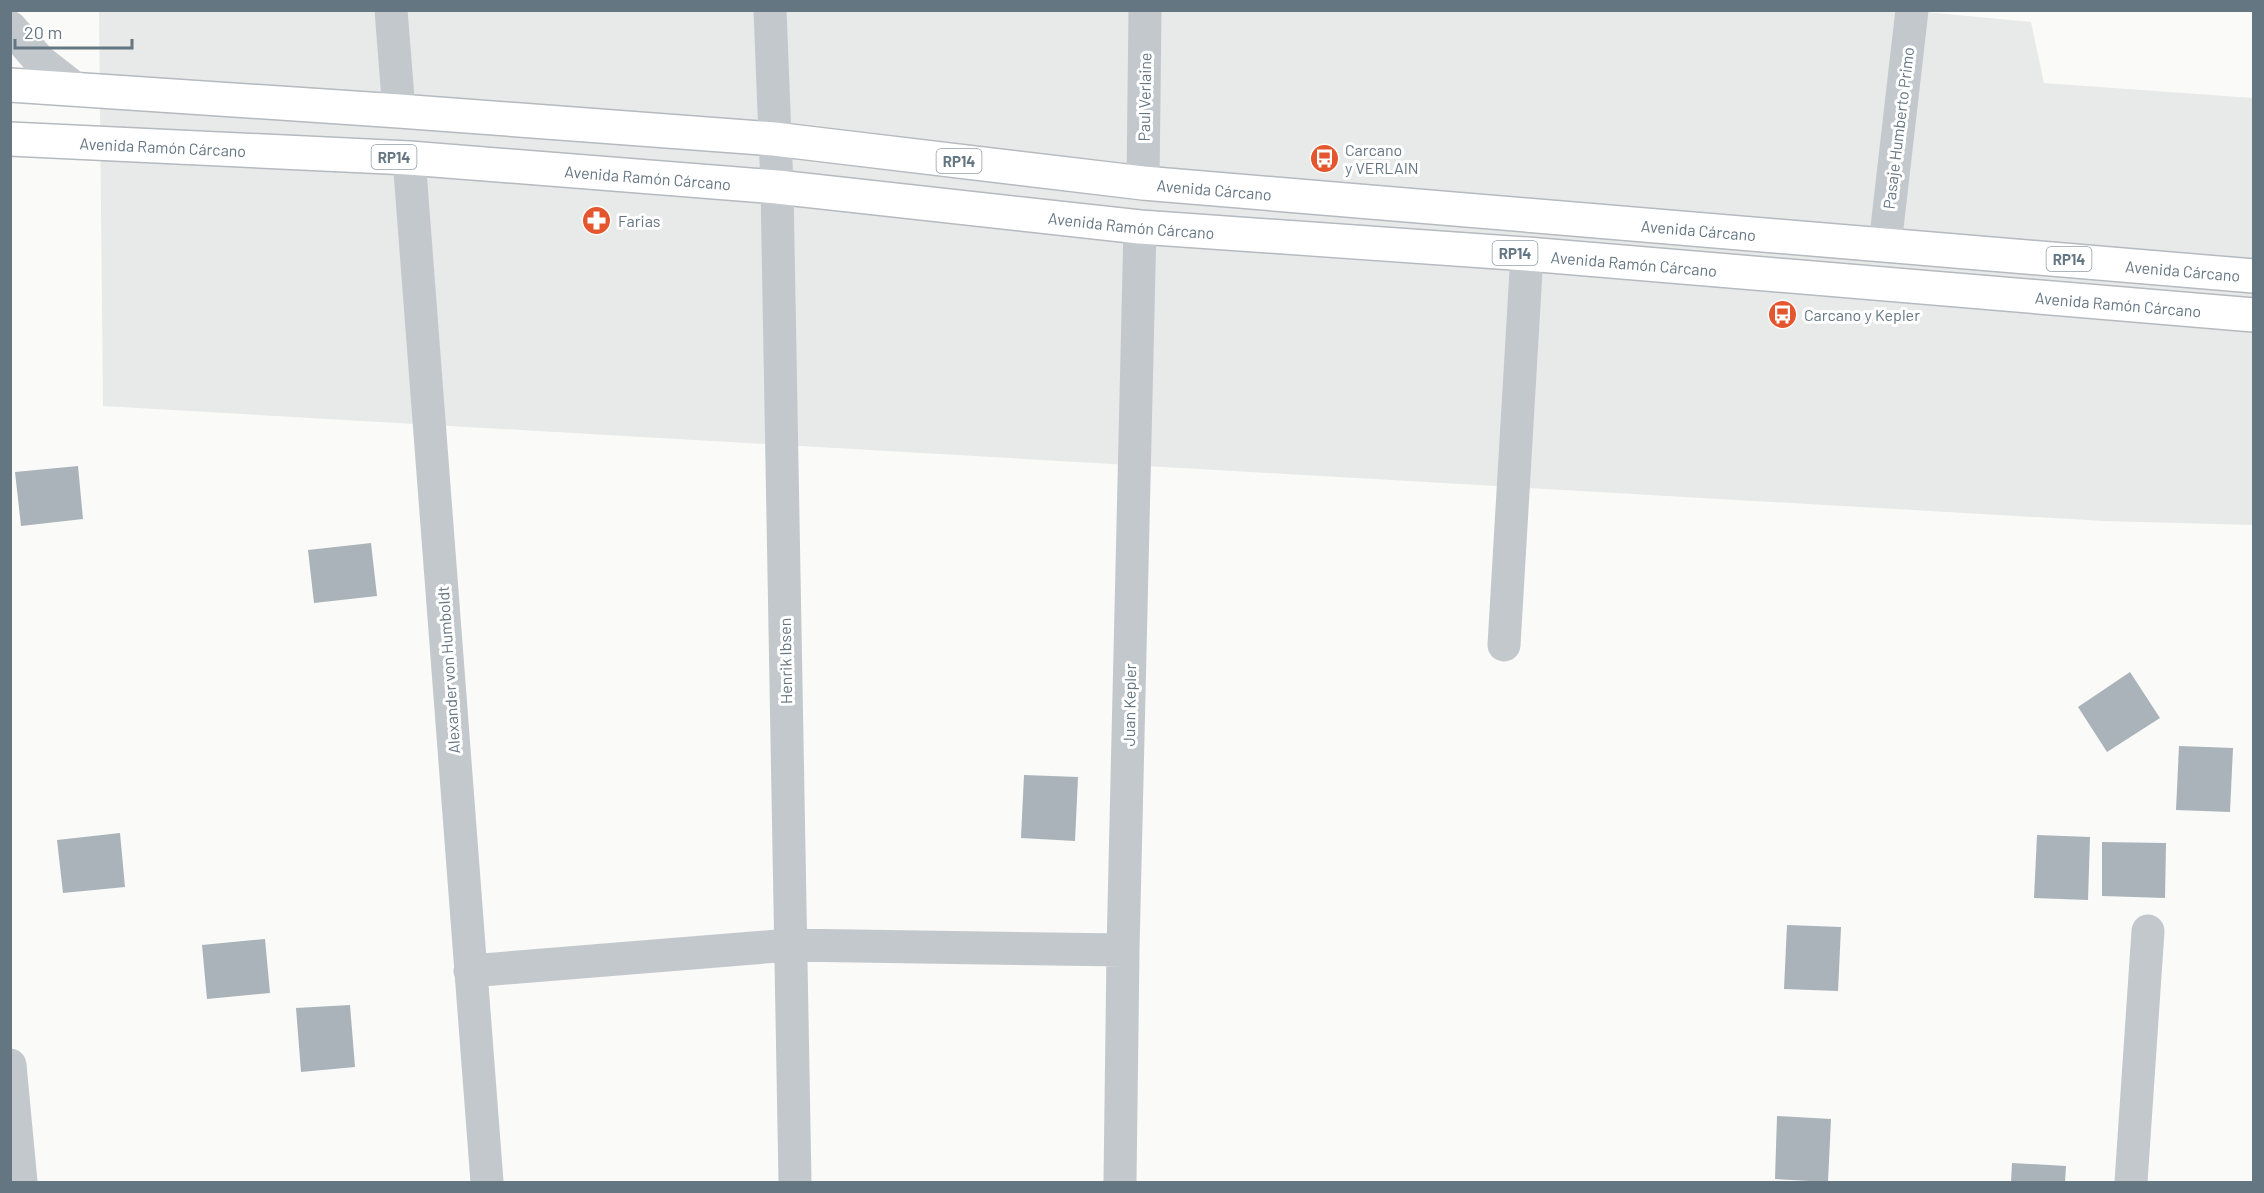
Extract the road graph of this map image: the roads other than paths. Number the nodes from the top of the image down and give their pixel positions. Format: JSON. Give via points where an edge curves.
{"nodes":[{"id":1,"x":391,"y":10,"type":"edge"},
{"id":2,"x":770,"y":10,"type":"edge"},
{"id":3,"x":1146,"y":10,"type":"edge"},
{"id":4,"x":1912,"y":10,"type":"edge"},
{"id":5,"x":10,"y":27,"type":"edge"},
{"id":6,"x":10,"y":85,"type":"edge"},
{"id":7,"x":76,"y":89,"type":"junction"},
{"id":8,"x":399,"y":111,"type":"junction"},
{"id":9,"x":10,"y":139,"type":"edge"},
{"id":10,"x":774,"y":139,"type":"junction"},
{"id":11,"x":409,"y":158,"type":"junction"},
{"id":12,"x":1143,"y":183,"type":"junction"},
{"id":13,"x":777,"y":187,"type":"junction"},
{"id":14,"x":1140,"y":227,"type":"junction"},
{"id":15,"x":1885,"y":245,"type":"junction"},
{"id":16,"x":1527,"y":254,"type":"junction"},
{"id":17,"x":2253,"y":276,"type":"edge"},
{"id":18,"x":2253,"y":315,"type":"edge"},
{"id":19,"x":1504,"y":645,"type":"dead end"},
{"id":20,"x":2148,"y":931,"type":"dead end"},
{"id":21,"x":790,"y":945,"type":"junction"},
{"id":22,"x":1123,"y":950,"type":"junction"},
{"id":23,"x":470,"y":971,"type":"junction"},
{"id":24,"x":10,"y":1065,"type":"edge"},
{"id":25,"x":12,"y":1106,"type":"edge"},
{"id":26,"x":17,"y":1166,"type":"edge"},
{"id":27,"x":486,"y":1182,"type":"edge"},
{"id":28,"x":795,"y":1182,"type":"edge"},
{"id":29,"x":1120,"y":1182,"type":"edge"},
{"id":30,"x":2131,"y":1182,"type":"edge"}],
"edges":[{"from":1,"to":8,"type":"street"},
{"from":2,"to":10,"type":"street","name":"Henrik Ibsen"},
{"from":3,"to":12,"type":"street","name":"Paul Verlaine"},
{"from":4,"to":15,"type":"street","name":"Pasaje Humberto Primo"},
{"from":5,"to":7,"type":"street","via":[[40,61]]},
{"from":6,"to":7,"type":"main road","number":"RP14"},
{"from":7,"to":8,"type":"main road","number":"RP14"},
{"from":8,"to":10,"type":"main road","number":"RP14"},
{"from":9,"to":11,"type":"main road","name":"Avenida Ramón Cárcano","number":"RP14"},
{"from":10,"to":12,"type":"main road","number":"RP14"},
{"from":10,"to":13,"type":"street","name":"Henrik Ibsen"},
{"from":11,"to":13,"type":"main road","name":"Avenida Ramón Cárcano","number":"RP14"},
{"from":11,"to":23,"type":"street","name":"Alexander von Humboldt"},
{"from":12,"to":15,"type":"main road","name":"Avenida Cárcano","number":"RP14"},
{"from":13,"to":14,"type":"main road","name":"Avenida Ramón Cárcano","number":"RP14"},
{"from":13,"to":21,"type":"street","name":"Henrik Ibsen"},
{"from":14,"to":16,"type":"main road","name":"Avenida Ramón Cárcano","number":"RP14"},
{"from":14,"to":22,"type":"street","name":"Juan Kepler"},
{"from":15,"to":17,"type":"main road","name":"Avenida Cárcano","number":"RP14"},
{"from":16,"to":18,"type":"main road","name":"Avenida Ramón Cárcano","number":"RP14"},
{"from":16,"to":19,"type":"street"},
{"from":20,"to":30,"type":"street"},
{"from":21,"to":22,"type":"street"},
{"from":21,"to":23,"type":"street"},
{"from":21,"to":28,"type":"street","name":"Henrik Ibsen"},
{"from":22,"to":29,"type":"street","name":"Juan Kepler"},
{"from":23,"to":27,"type":"street","name":"Alexander von Humboldt"},
{"from":24,"to":25,"type":"street"},
{"from":25,"to":26,"type":"street"}]}
